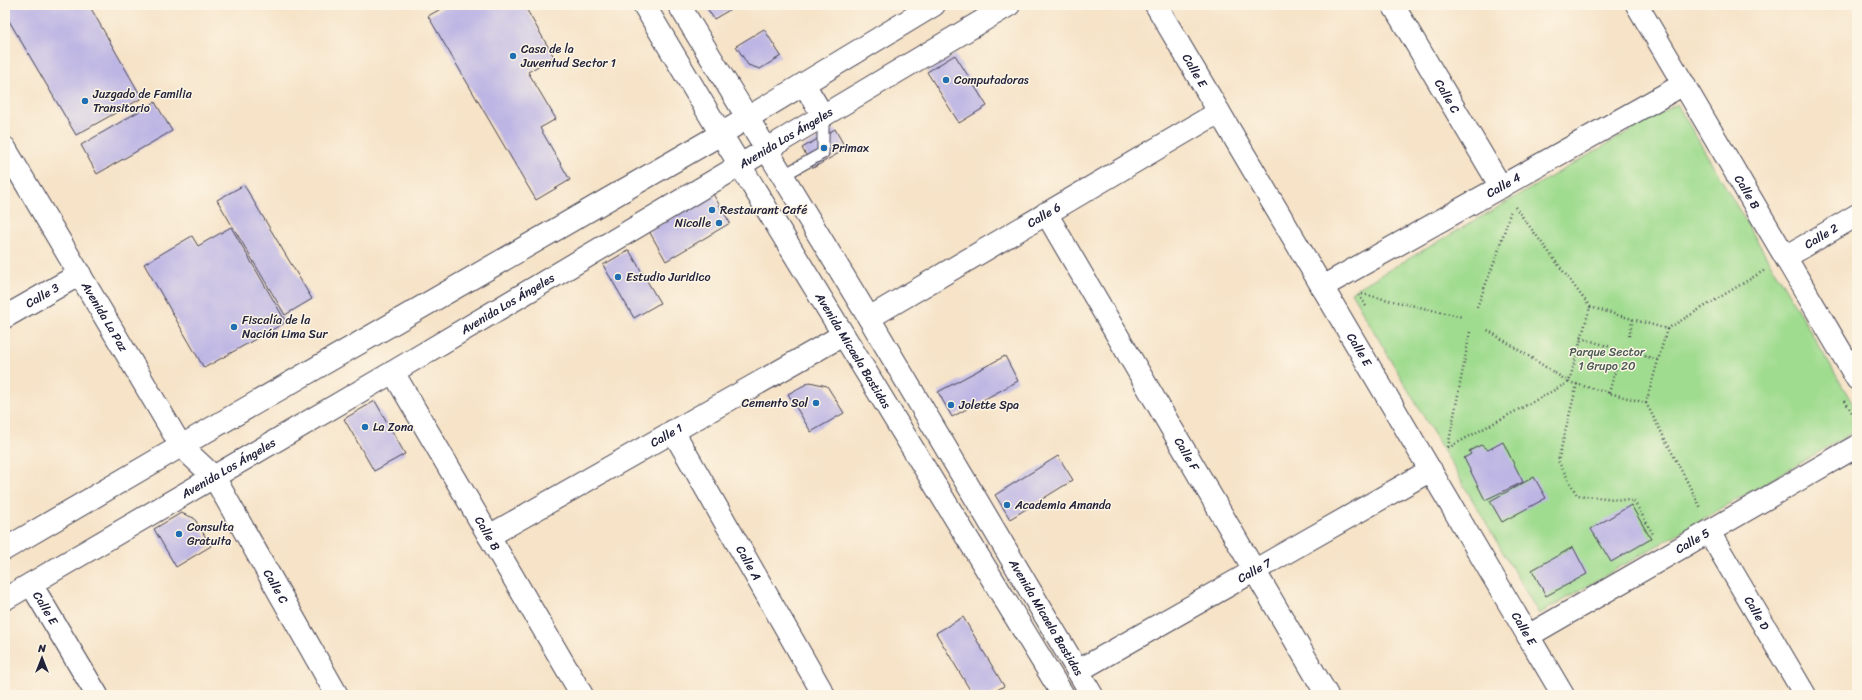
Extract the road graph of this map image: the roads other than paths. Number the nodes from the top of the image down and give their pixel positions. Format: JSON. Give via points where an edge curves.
{"nodes":[{"id":1,"x":644,"y":5,"type":"edge"},
{"id":2,"x":679,"y":5,"type":"edge"},
{"id":3,"x":934,"y":5,"type":"edge"},
{"id":4,"x":1009,"y":5,"type":"edge"},
{"id":5,"x":1156,"y":5,"type":"edge"},
{"id":6,"x":1393,"y":5,"type":"edge"},
{"id":7,"x":1638,"y":5,"type":"edge"},
{"id":8,"x":804,"y":84,"type":"junction"},
{"id":9,"x":1684,"y":84,"type":"junction"},
{"id":10,"x":1219,"y":112,"type":"junction"},
{"id":11,"x":823,"y":116,"type":"junction"},
{"id":12,"x":747,"y":119,"type":"junction"},
{"id":13,"x":721,"y":134,"type":"junction"},
{"id":14,"x":5,"y":148,"type":"edge"},
{"id":15,"x":766,"y":150,"type":"junction"},
{"id":16,"x":740,"y":165,"type":"junction"},
{"id":17,"x":782,"y":176,"type":"junction"},
{"id":18,"x":1507,"y":195,"type":"junction"},
{"id":19,"x":1046,"y":213,"type":"junction"},
{"id":20,"x":1857,"y":215,"type":"edge"},
{"id":21,"x":1786,"y":257,"type":"junction"},
{"id":22,"x":80,"y":274,"type":"junction"},
{"id":23,"x":1322,"y":287,"type":"junction"},
{"id":24,"x":5,"y":317,"type":"edge"},
{"id":25,"x":869,"y":318,"type":"junction"},
{"id":26,"x":843,"y":335,"type":"junction"},
{"id":27,"x":393,"y":372,"type":"junction"},
{"id":28,"x":1857,"y":379,"type":"edge"},
{"id":29,"x":673,"y":431,"type":"junction"},
{"id":30,"x":181,"y":446,"type":"junction"},
{"id":31,"x":1857,"y":446,"type":"edge"},
{"id":32,"x":1431,"y":470,"type":"junction"},
{"id":33,"x":214,"y":477,"type":"junction"},
{"id":34,"x":1711,"y":530,"type":"junction"},
{"id":35,"x":489,"y":536,"type":"junction"},
{"id":36,"x":5,"y":549,"type":"edge"},
{"id":37,"x":1254,"y":571,"type":"junction"},
{"id":38,"x":31,"y":584,"type":"junction"},
{"id":39,"x":5,"y":599,"type":"edge"},
{"id":40,"x":1528,"y":636,"type":"junction"},
{"id":41,"x":1078,"y":671,"type":"junction"},
{"id":42,"x":1056,"y":693,"type":"edge"},
{"id":43,"x":97,"y":695,"type":"edge"},
{"id":44,"x":337,"y":695,"type":"edge"},
{"id":45,"x":582,"y":695,"type":"edge"},
{"id":46,"x":824,"y":695,"type":"edge"},
{"id":47,"x":1092,"y":695,"type":"edge"},
{"id":48,"x":1327,"y":695,"type":"edge"},
{"id":49,"x":1563,"y":695,"type":"edge"},
{"id":50,"x":1805,"y":695,"type":"edge"}],
"edges":[{"from":1,"to":13,"type":"street","name":"Avenida Micaela Bastidas"},
{"from":2,"to":12,"type":"street","name":"Avenida Micaela Bastidas"},
{"from":3,"to":8,"type":"street"},
{"from":4,"to":11,"type":"street","name":"Avenida Los Ángeles"},
{"from":5,"to":10,"type":"street","name":"Calle E"},
{"from":6,"to":18,"type":"street","name":"Calle C"},
{"from":7,"to":9,"type":"street","name":"Calle B"},
{"from":8,"to":11,"type":"street"},
{"from":8,"to":12,"type":"street"},
{"from":9,"to":18,"type":"street","name":"Calle 4"},
{"from":9,"to":21,"type":"street","name":"Calle B"},
{"from":10,"to":19,"type":"street","name":"Calle 6"},
{"from":10,"to":23,"type":"street","name":"Calle E"},
{"from":11,"to":15,"type":"street","name":"Avenida Los Ángeles"},
{"from":11,"to":17,"type":"lane","via":[[823,153]]},
{"from":12,"to":13,"type":"street"},
{"from":12,"to":15,"type":"street","name":"Avenida Micaela Bastidas"},
{"from":13,"to":16,"type":"street","name":"Avenida Micaela Bastidas"},
{"from":13,"to":30,"type":"street"},
{"from":14,"to":22,"type":"street","name":"Avenida La Paz"},
{"from":15,"to":16,"type":"street","name":"Avenida Los Ángeles"},
{"from":15,"to":17,"type":"street","name":"Avenida Micaela Bastidas"},
{"from":16,"to":26,"type":"street","name":"Avenida Micaela Bastidas"},
{"from":16,"to":27,"type":"street","name":"Avenida Los Ángeles"},
{"from":17,"to":25,"type":"street","name":"Avenida Micaela Bastidas"},
{"from":18,"to":23,"type":"street","name":"Calle 4"},
{"from":19,"to":25,"type":"street","name":"Calle 6"},
{"from":19,"to":37,"type":"street","name":"Calle F"},
{"from":20,"to":21,"type":"street","name":"Calle 2"},
{"from":21,"to":28,"type":"street","name":"Calle B"},
{"from":22,"to":24,"type":"street","name":"Calle 3"},
{"from":22,"to":30,"type":"street","name":"Avenida La Paz"},
{"from":23,"to":32,"type":"street","name":"Calle E"},
{"from":25,"to":41,"type":"street","name":"Avenida Micaela Bastidas"},
{"from":26,"to":29,"type":"street","name":"Calle 1"},
{"from":26,"to":42,"type":"street","name":"Avenida Micaela Bastidas"},
{"from":27,"to":33,"type":"street","name":"Avenida Los Ángeles"},
{"from":27,"to":35,"type":"street","name":"Calle B"},
{"from":29,"to":35,"type":"street","name":"Calle 1"},
{"from":29,"to":46,"type":"street","name":"Calle A"},
{"from":30,"to":33,"type":"street","name":"Avenida La Paz"},
{"from":30,"to":36,"type":"street"},
{"from":31,"to":34,"type":"street","name":"Calle 5"},
{"from":32,"to":37,"type":"street","name":"Calle 7"},
{"from":32,"to":40,"type":"street","name":"Calle E"},
{"from":33,"to":38,"type":"street","name":"Avenida Los Ángeles"},
{"from":33,"to":44,"type":"street","name":"Calle C"},
{"from":34,"to":40,"type":"street","name":"Calle 5"},
{"from":34,"to":50,"type":"street","name":"Calle D"},
{"from":35,"to":45,"type":"street","name":"Calle B"},
{"from":37,"to":41,"type":"street","name":"Calle 7"},
{"from":37,"to":48,"type":"street","name":"Calle F"},
{"from":38,"to":39,"type":"street","name":"Avenida Los Ángeles"},
{"from":38,"to":43,"type":"street","name":"Calle E"},
{"from":40,"to":49,"type":"street","name":"Calle E"},
{"from":41,"to":47,"type":"street","name":"Avenida Micaela Bastidas"}]}
